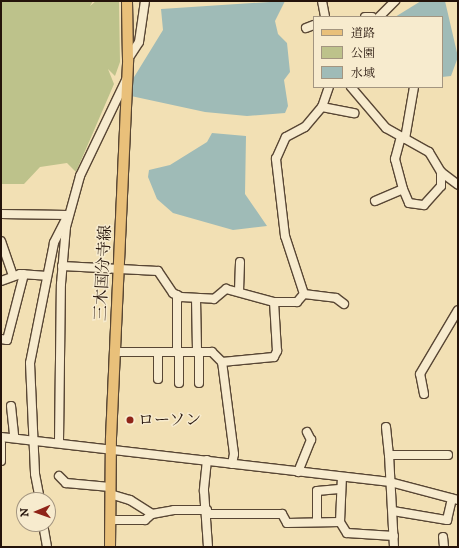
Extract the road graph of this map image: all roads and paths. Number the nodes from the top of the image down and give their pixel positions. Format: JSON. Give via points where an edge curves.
{"nodes":[{"id":1,"x":127,"y":1,"type":"edge"},
{"id":2,"x":145,"y":1,"type":"edge"},
{"id":3,"x":322,"y":1,"type":"edge"},
{"id":4,"x":395,"y":1,"type":"edge"},
{"id":5,"x":325,"y":16,"type":"edge"},
{"id":6,"x":380,"y":16,"type":"edge"},
{"id":7,"x":128,"y":59,"type":"junction"},
{"id":8,"x":127,"y":78,"type":"junction"},
{"id":9,"x":329,"y":88,"type":"edge"},
{"id":10,"x":352,"y":88,"type":"edge"},
{"id":11,"x":414,"y":88,"type":"edge"},
{"id":12,"x":322,"y":107,"type":"junction"},
{"id":13,"x":354,"y":114,"type":"dead end"},
{"id":14,"x":403,"y":138,"type":"junction"},
{"id":15,"x":441,"y":172,"type":"junction"},
{"id":16,"x":458,"y":184,"type":"edge"},
{"id":17,"x":403,"y":189,"type":"junction"},
{"id":18,"x":375,"y":201,"type":"dead end"},
{"id":19,"x":1,"y":214,"type":"edge"},
{"id":20,"x":68,"y":215,"type":"junction"},
{"id":21,"x":1,"y":241,"type":"edge"},
{"id":22,"x":240,"y":262,"type":"dead end"},
{"id":23,"x":62,"y":266,"type":"junction"},
{"id":24,"x":118,"y":269,"type":"junction"},
{"id":25,"x":24,"y":274,"type":"junction"},
{"id":26,"x":13,"y":275,"type":"junction"},
{"id":27,"x":47,"y":276,"type":"junction"},
{"id":28,"x":1,"y":281,"type":"edge"},
{"id":29,"x":239,"y":291,"type":"junction"},
{"id":30,"x":304,"y":294,"type":"junction"},
{"id":31,"x":177,"y":295,"type":"junction"},
{"id":32,"x":196,"y":298,"type":"junction"},
{"id":33,"x":274,"y":302,"type":"junction"},
{"id":34,"x":344,"y":304,"type":"dead end"},
{"id":35,"x":458,"y":310,"type":"edge"},
{"id":36,"x":1,"y":339,"type":"edge"},
{"id":37,"x":115,"y":352,"type":"junction"},
{"id":38,"x":158,"y":352,"type":"junction"},
{"id":39,"x":178,"y":352,"type":"junction"},
{"id":40,"x":198,"y":352,"type":"junction"},
{"id":41,"x":222,"y":362,"type":"junction"},
{"id":42,"x":158,"y":379,"type":"dead end"},
{"id":43,"x":179,"y":383,"type":"dead end"},
{"id":44,"x":199,"y":383,"type":"dead end"},
{"id":45,"x":424,"y":394,"type":"dead end"},
{"id":46,"x":11,"y":406,"type":"dead end"},
{"id":47,"x":386,"y":427,"type":"dead end"},
{"id":48,"x":307,"y":432,"type":"dead end"},
{"id":49,"x":14,"y":436,"type":"junction"},
{"id":50,"x":1,"y":437,"type":"edge"},
{"id":51,"x":34,"y":439,"type":"junction"},
{"id":52,"x":59,"y":441,"type":"junction"},
{"id":53,"x":1,"y":443,"type":"edge"},
{"id":54,"x":111,"y":448,"type":"junction"},
{"id":55,"x":448,"y":454,"type":"dead end"},
{"id":56,"x":388,"y":455,"type":"junction"},
{"id":57,"x":1,"y":460,"type":"edge"},
{"id":58,"x":207,"y":460,"type":"junction"},
{"id":59,"x":232,"y":464,"type":"junction"},
{"id":60,"x":298,"y":472,"type":"junction"},
{"id":61,"x":59,"y":476,"type":"dead end"},
{"id":62,"x":342,"y":477,"type":"junction"},
{"id":63,"x":390,"y":482,"type":"junction"},
{"id":64,"x":340,"y":489,"type":"junction"},
{"id":65,"x":110,"y":490,"type":"junction"},
{"id":66,"x":39,"y":492,"type":"edge"},
{"id":67,"x":455,"y":499,"type":"edge"},
{"id":68,"x":393,"y":511,"type":"junction"},
{"id":69,"x":207,"y":512,"type":"junction"},
{"id":70,"x":152,"y":514,"type":"junction"},
{"id":71,"x":110,"y":520,"type":"junction"},
{"id":72,"x":317,"y":522,"type":"junction"},
{"id":73,"x":340,"y":522,"type":"junction"},
{"id":74,"x":44,"y":532,"type":"edge"},
{"id":75,"x":394,"y":536,"type":"junction"},
{"id":76,"x":443,"y":537,"type":"dead end"},
{"id":77,"x":47,"y":547,"type":"edge"},
{"id":78,"x":110,"y":547,"type":"edge"},
{"id":79,"x":208,"y":547,"type":"edge"},
{"id":80,"x":394,"y":547,"type":"edge"},
{"id":81,"x":444,"y":547,"type":"edge"}],
"edges":[{"from":1,"to":7,"type":"main road","name":"三木国分寺線"},
{"from":2,"to":7,"type":"street","via":[[139,42]]},
{"from":3,"to":5,"type":"street"},
{"from":4,"to":6,"type":"street"},
{"from":7,"to":8,"type":"main road","name":"三木国分寺線"},
{"from":8,"to":20,"type":"street","via":[[94,145]]},
{"from":8,"to":24,"type":"main road","name":"三木国分寺線"},
{"from":9,"to":12,"type":"street"},
{"from":10,"to":14,"type":"street","via":[[380,122]]},
{"from":11,"to":14,"type":"street"},
{"from":12,"to":13,"type":"street"},
{"from":12,"to":30,"type":"street","via":[[305,127],[286,137],[275,163],[285,236]]},
{"from":14,"to":15,"type":"street","via":[[433,155]]},
{"from":14,"to":17,"type":"street","via":[[395,159]]},
{"from":15,"to":16,"type":"street"},
{"from":15,"to":17,"type":"street","via":[[441,186],[424,205],[409,203]]},
{"from":17,"to":18,"type":"street"},
{"from":19,"to":20,"type":"street"},
{"from":20,"to":23,"type":"street"},
{"from":20,"to":27,"type":"street","via":[[57,232]]},
{"from":21,"to":26,"type":"street"},
{"from":22,"to":29,"type":"street"},
{"from":23,"to":24,"type":"street"},
{"from":23,"to":52,"type":"street"},
{"from":24,"to":31,"type":"street","via":[[158,271],[164,283]]},
{"from":24,"to":37,"type":"main road","name":"三木国分寺線"},
{"from":25,"to":26,"type":"street"},
{"from":25,"to":27,"type":"street"},
{"from":25,"to":36,"type":"street","via":[[8,340]]},
{"from":26,"to":28,"type":"street"},
{"from":27,"to":51,"type":"street","via":[[30,363]]},
{"from":29,"to":32,"type":"street","via":[[226,289],[214,299]]},
{"from":29,"to":33,"type":"street"},
{"from":30,"to":33,"type":"street","via":[[297,302]]},
{"from":30,"to":34,"type":"street","via":[[336,298]]},
{"from":31,"to":32,"type":"street"},
{"from":31,"to":39,"type":"street"},
{"from":32,"to":40,"type":"street"},
{"from":33,"to":41,"type":"street","via":[[277,351],[274,357]]},
{"from":35,"to":45,"type":"street","via":[[420,374]]},
{"from":37,"to":38,"type":"street"},
{"from":37,"to":54,"type":"main road","name":"三木国分寺線"},
{"from":38,"to":39,"type":"street"},
{"from":38,"to":42,"type":"street"},
{"from":39,"to":40,"type":"street"},
{"from":39,"to":43,"type":"street"},
{"from":40,"to":41,"type":"street","via":[[212,352]]},
{"from":40,"to":44,"type":"street"},
{"from":41,"to":59,"type":"street","via":[[234,454]]},
{"from":46,"to":49,"type":"street"},
{"from":47,"to":56,"type":"street"},
{"from":48,"to":60,"type":"street","via":[[311,440]]},
{"from":49,"to":50,"type":"street"},
{"from":49,"to":51,"type":"street"},
{"from":51,"to":52,"type":"street"},
{"from":51,"to":66,"type":"street"},
{"from":52,"to":54,"type":"street"},
{"from":53,"to":57,"type":"street"},
{"from":54,"to":58,"type":"street"},
{"from":54,"to":65,"type":"main road","name":"三木国分寺線"},
{"from":55,"to":56,"type":"street"},
{"from":56,"to":63,"type":"street"},
{"from":58,"to":59,"type":"street"},
{"from":58,"to":69,"type":"street"},
{"from":59,"to":60,"type":"street"},
{"from":60,"to":62,"type":"street"},
{"from":61,"to":65,"type":"street","via":[[66,483]]},
{"from":62,"to":63,"type":"street"},
{"from":62,"to":64,"type":"street"},
{"from":63,"to":67,"type":"street"},
{"from":63,"to":68,"type":"street"},
{"from":64,"to":72,"type":"street","via":[[317,491]]},
{"from":64,"to":73,"type":"street"},
{"from":65,"to":70,"type":"street"},
{"from":65,"to":71,"type":"main road","name":"三木国分寺線"},
{"from":67,"to":68,"type":"street","via":[[447,520]]},
{"from":68,"to":75,"type":"street"},
{"from":69,"to":70,"type":"street"},
{"from":69,"to":72,"type":"street","via":[[282,514],[287,522]]},
{"from":69,"to":79,"type":"street"},
{"from":70,"to":71,"type":"street","via":[[145,520]]},
{"from":71,"to":78,"type":"main road","name":"三木国分寺線"},
{"from":72,"to":73,"type":"street"},
{"from":73,"to":75,"type":"street","via":[[347,533]]},
{"from":74,"to":77,"type":"street"},
{"from":75,"to":80,"type":"street"},
{"from":76,"to":81,"type":"street"}]}
